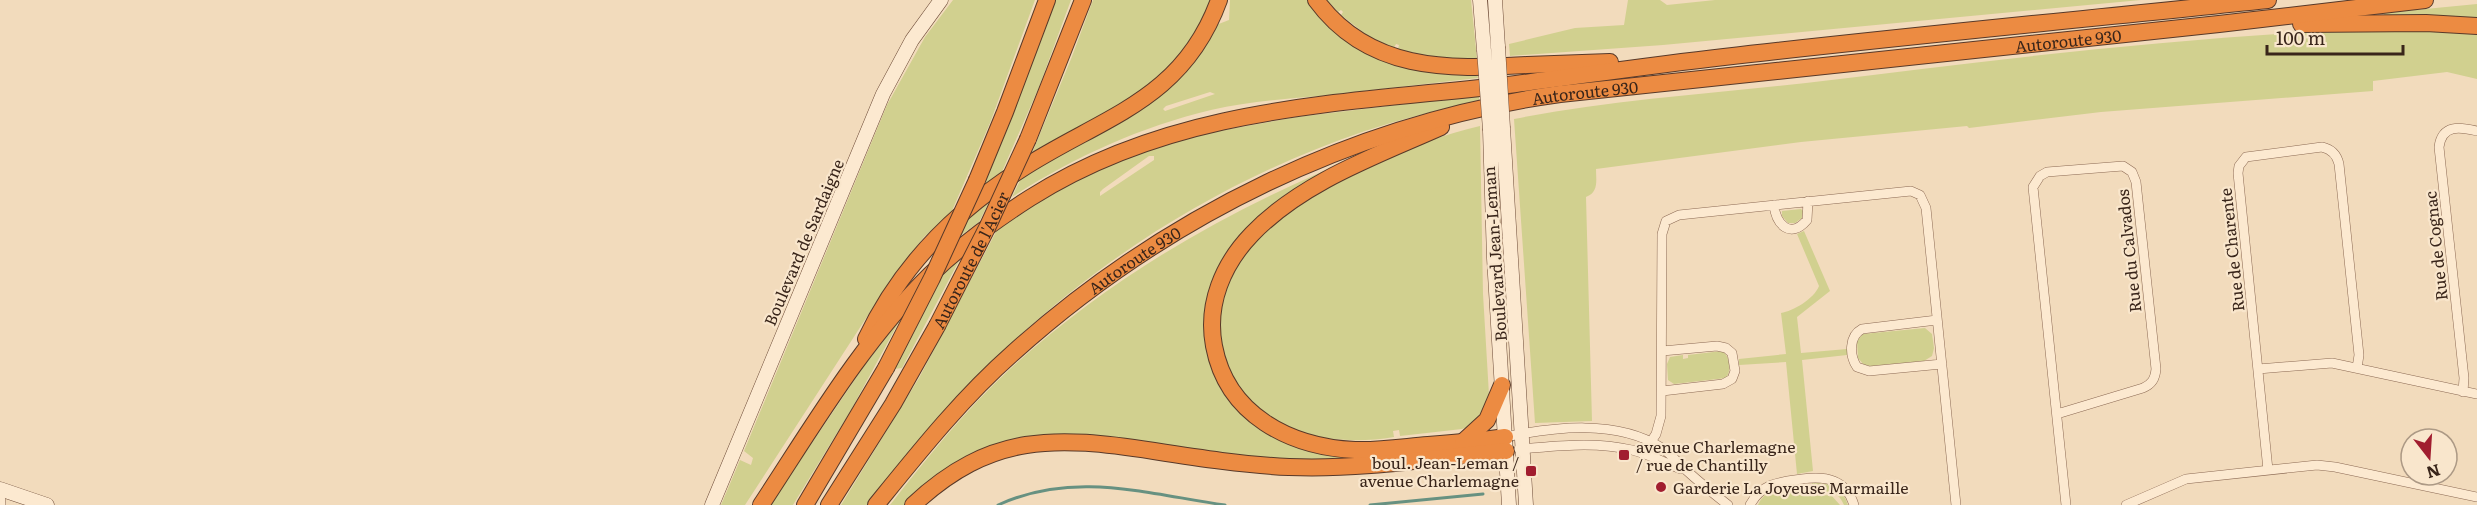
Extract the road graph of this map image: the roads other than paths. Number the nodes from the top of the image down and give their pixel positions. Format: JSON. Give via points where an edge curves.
{"nodes":[{"id":1,"x":942,"y":0,"type":"edge"},
{"id":2,"x":1047,"y":0,"type":"edge"},
{"id":3,"x":1083,"y":0,"type":"edge"},
{"id":4,"x":1219,"y":0,"type":"edge"},
{"id":5,"x":1316,"y":0,"type":"edge"},
{"id":6,"x":1480,"y":0,"type":"edge"},
{"id":7,"x":1495,"y":0,"type":"edge"},
{"id":8,"x":2268,"y":0,"type":"edge"},
{"id":9,"x":2425,"y":0,"type":"edge"},
{"id":10,"x":2219,"y":24,"type":"junction"},
{"id":11,"x":2477,"y":26,"type":"edge"},
{"id":12,"x":1491,"y":49,"type":"junction"},
{"id":13,"x":1724,"y":57,"type":"junction"},
{"id":14,"x":1484,"y":108,"type":"junction"},
{"id":15,"x":1496,"y":129,"type":"junction"},
{"id":16,"x":2477,"y":131,"type":"edge"},
{"id":17,"x":1808,"y":201,"type":"junction"},
{"id":18,"x":1774,"y":205,"type":"junction"},
{"id":19,"x":1937,"y":320,"type":"junction"},
{"id":20,"x":1662,"y":351,"type":"junction"},
{"id":21,"x":1942,"y":364,"type":"junction"},
{"id":22,"x":2357,"y":368,"type":"junction"},
{"id":23,"x":2258,"y":369,"type":"junction"},
{"id":24,"x":850,"y":372,"type":"junction"},
{"id":25,"x":1502,"y":385,"type":"junction"},
{"id":26,"x":1662,"y":391,"type":"junction"},
{"id":27,"x":2463,"y":392,"type":"junction"},
{"id":28,"x":2477,"y":394,"type":"edge"},
{"id":29,"x":2057,"y":414,"type":"junction"},
{"id":30,"x":1511,"y":440,"type":"junction"},
{"id":31,"x":1463,"y":442,"type":"junction"},
{"id":32,"x":1651,"y":442,"type":"junction"},
{"id":33,"x":1523,"y":449,"type":"junction"},
{"id":34,"x":1643,"y":454,"type":"junction"},
{"id":35,"x":2268,"y":470,"type":"junction"},
{"id":36,"x":1686,"y":471,"type":"junction"},
{"id":37,"x":0,"y":490,"type":"edge"},
{"id":38,"x":2477,"y":497,"type":"edge"},
{"id":39,"x":1,"y":505,"type":"edge"},
{"id":40,"x":47,"y":505,"type":"edge"},
{"id":41,"x":712,"y":505,"type":"edge"},
{"id":42,"x":761,"y":505,"type":"edge"},
{"id":43,"x":805,"y":505,"type":"edge"},
{"id":44,"x":829,"y":505,"type":"edge"},
{"id":45,"x":876,"y":505,"type":"edge"},
{"id":46,"x":913,"y":505,"type":"edge"},
{"id":47,"x":1509,"y":505,"type":"edge"},
{"id":48,"x":1526,"y":505,"type":"edge"},
{"id":49,"x":1728,"y":505,"type":"edge"},
{"id":50,"x":1750,"y":505,"type":"edge"},
{"id":51,"x":1854,"y":505,"type":"edge"},
{"id":52,"x":1956,"y":505,"type":"edge"},
{"id":53,"x":2066,"y":505,"type":"edge"},
{"id":54,"x":2126,"y":505,"type":"edge"}],
"edges":[{"from":1,"to":41,"type":"street","name":"Boulevard de Sardaigne","via":[[912,40],[883,94]]},
{"from":2,"to":43,"type":"highway","name":"Autoroute de l'Acier","bridge":true,"via":[[1005,112],[938,266],[886,368]]},
{"from":3,"to":44,"type":"highway","name":"Autoroute de l'Acier","bridge":true,"via":[[1028,139],[987,228],[937,326]]},
{"from":4,"to":24,"type":"highway","via":[[1189,55],[1154,91],[1117,117],[1019,170],[939,233],[886,299]]},
{"from":5,"to":13,"type":"highway","via":[[1333,21],[1364,44],[1389,56],[1419,63],[1495,67]]},
{"from":6,"to":12,"type":"street","name":"Boulevard Jean-Leman"},
{"from":7,"to":12,"type":"street","name":"Boulevard Jean-Leman"},
{"from":8,"to":13,"type":"highway","name":"Autoroute 930"},
{"from":9,"to":10,"type":"highway","name":"Autoroute 930"},
{"from":10,"to":11,"type":"highway","via":[[2418,22]]},
{"from":10,"to":14,"type":"highway","name":"Autoroute 930","via":[[1585,91]]},
{"from":12,"to":15,"type":"street","name":"Boulevard Jean-Leman","bridge":true},
{"from":13,"to":24,"type":"highway","name":"Autoroute 930","via":[[1265,113],[1205,124],[1145,142],[1059,180],[977,235],[914,292]]},
{"from":14,"to":31,"type":"highway","via":[[1337,175],[1276,212],[1246,241],[1228,266],[1215,298],[1212,322],[1215,353],[1229,387],[1246,409],[1278,432],[1312,443],[1357,450]]},
{"from":14,"to":45,"type":"highway","name":"Autoroute 930","via":[[1430,121],[1323,158],[1229,202],[1157,244],[1070,306],[1013,353],[943,424]]},
{"from":15,"to":25,"type":"street","name":"Boulevard Jean-Leman","via":[[1493,238]]},
{"from":15,"to":30,"type":"street","name":"Boulevard Jean-Leman"},
{"from":16,"to":27,"type":"street","name":"Rue de Cognac","via":[[2449,129],[2439,147]]},
{"from":17,"to":18,"type":"street"},
{"from":17,"to":18,"type":"street","via":[[1807,220],[1794,228],[1786,228],[1778,221]]},
{"from":17,"to":19,"type":"street","via":[[1907,190],[1920,195],[1926,208]]},
{"from":18,"to":20,"type":"street","via":[[1679,215],[1666,221],[1662,234]]},
{"from":19,"to":21,"type":"street"},
{"from":19,"to":21,"type":"street","via":[[1857,331],[1853,360],[1857,367],[1869,371]]},
{"from":20,"to":26,"type":"street"},
{"from":20,"to":26,"type":"street","via":[[1722,347],[1732,353],[1735,371],[1732,379],[1723,384]]},
{"from":21,"to":52,"type":"street"},
{"from":22,"to":23,"type":"street","via":[[2327,363]]},
{"from":22,"to":23,"type":"street","name":"Rue de Charente","via":[[2359,355],[2339,164],[2333,153],[2322,147],[2250,156],[2238,170]]},
{"from":22,"to":27,"type":"street"},
{"from":23,"to":35,"type":"street","name":"Rue de Charente"},
{"from":24,"to":42,"type":"highway","name":"Autoroute 930"},
{"from":25,"to":30,"type":"street","name":"Boulevard Jean-Leman"},
{"from":25,"to":31,"type":"highway","via":[[1487,420]]},
{"from":26,"to":32,"type":"street","via":[[1660,424]]},
{"from":27,"to":28,"type":"street"},
{"from":29,"to":29,"type":"street","name":"Rue du Calvados","via":[[2033,187],[2047,172],[2123,166],[2132,172],[2136,182],[2155,378],[2143,388]]},
{"from":29,"to":53,"type":"street","name":"Rue du Calvados"},
{"from":30,"to":31,"type":"highway"},
{"from":30,"to":32,"type":"street","via":[[1566,429],[1597,429]]},
{"from":30,"to":33,"type":"street","name":"Boulevard Jean-Leman"},
{"from":30,"to":46,"type":"highway","via":[[1354,466],[1300,467],[1223,461],[1087,441],[1041,442],[972,463]]},
{"from":30,"to":47,"type":"street","name":"Boulevard Jean-Leman"},
{"from":32,"to":34,"type":"street"},
{"from":32,"to":36,"type":"street"},
{"from":33,"to":34,"type":"street","via":[[1584,444]]},
{"from":33,"to":48,"type":"street","name":"Boulevard Jean-Leman"},
{"from":34,"to":36,"type":"street"},
{"from":35,"to":38,"type":"street","via":[[2330,466]]},
{"from":35,"to":54,"type":"street","via":[[2186,479]]},
{"from":36,"to":49,"type":"street"},
{"from":37,"to":39,"type":"street"},
{"from":37,"to":40,"type":"street"},
{"from":50,"to":51,"type":"street","via":[[1758,493],[1774,483],[1820,477],[1839,483]]}]}
